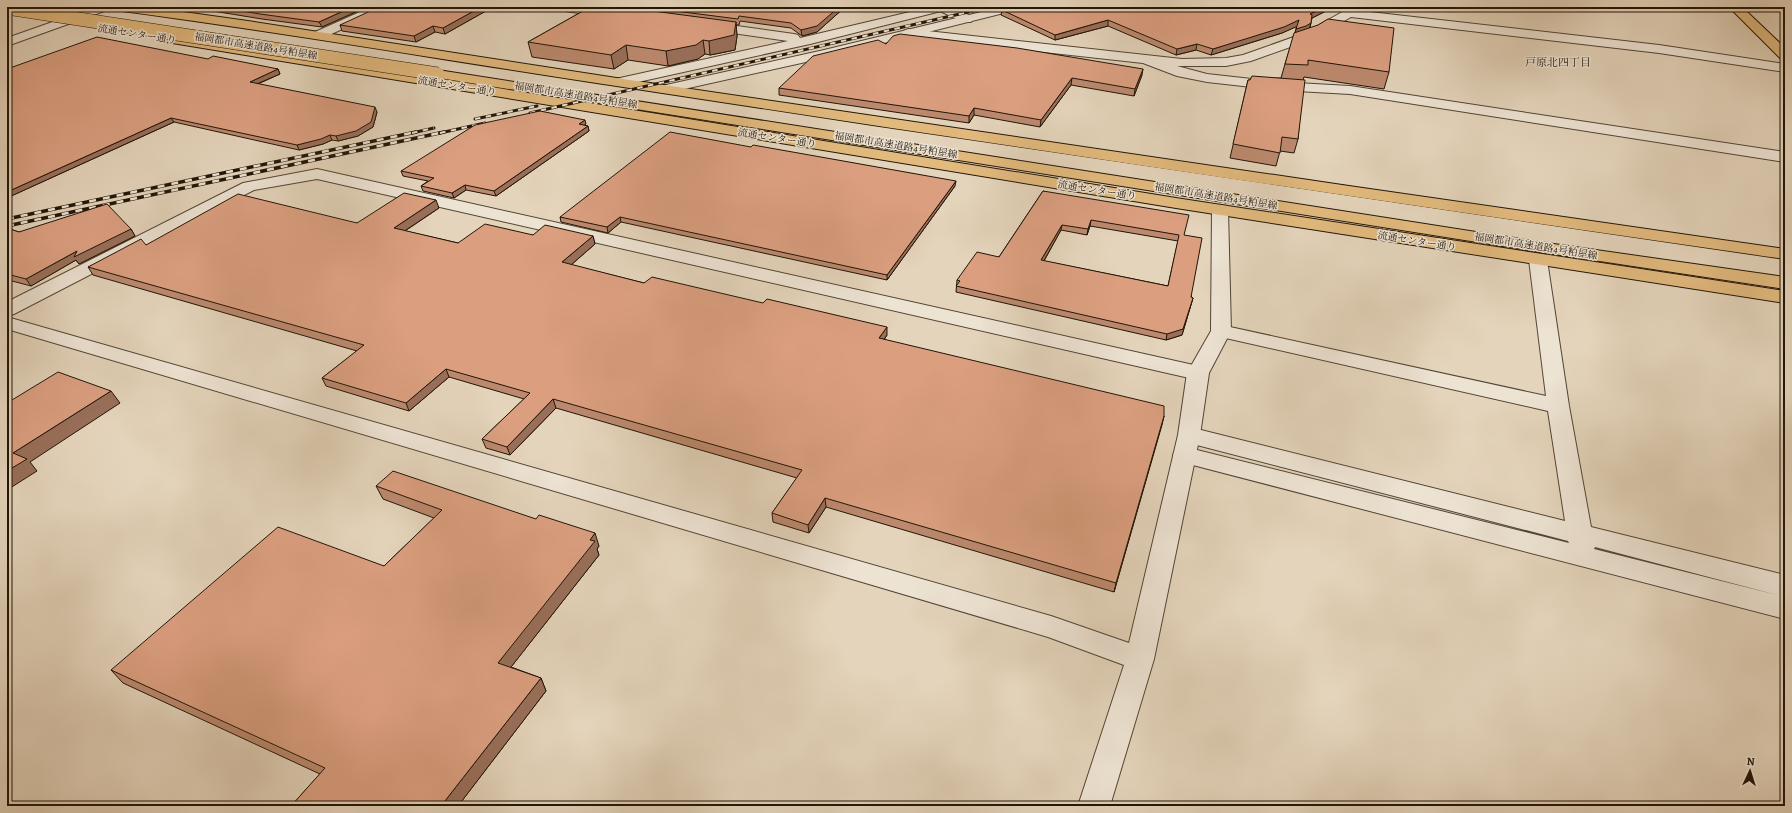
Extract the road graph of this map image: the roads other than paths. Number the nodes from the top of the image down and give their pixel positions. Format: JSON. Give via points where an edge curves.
{"nodes":[{"id":1,"x":68,"y":7,"type":"edge"},
{"id":2,"x":106,"y":7,"type":"edge"},
{"id":3,"x":122,"y":7,"type":"edge"},
{"id":4,"x":381,"y":7,"type":"edge"},
{"id":5,"x":565,"y":7,"type":"edge"},
{"id":6,"x":943,"y":7,"type":"edge"},
{"id":7,"x":1016,"y":7,"type":"edge"},
{"id":8,"x":1735,"y":7,"type":"edge"},
{"id":9,"x":7,"y":8,"type":"edge"},
{"id":10,"x":1354,"y":10,"type":"edge"},
{"id":11,"x":7,"y":11,"type":"edge"},
{"id":12,"x":628,"y":16,"type":"edge"},
{"id":13,"x":967,"y":19,"type":"junction"},
{"id":14,"x":66,"y":22,"type":"junction"},
{"id":15,"x":699,"y":25,"type":"edge"},
{"id":16,"x":909,"y":33,"type":"junction"},
{"id":17,"x":319,"y":35,"type":"junction"},
{"id":18,"x":810,"y":40,"type":"junction"},
{"id":19,"x":7,"y":42,"type":"edge"},
{"id":20,"x":1785,"y":55,"type":"edge"},
{"id":21,"x":1148,"y":60,"type":"junction"},
{"id":22,"x":1785,"y":68,"type":"edge"},
{"id":23,"x":620,"y":82,"type":"junction"},
{"id":24,"x":666,"y":89,"type":"junction"},
{"id":25,"x":1785,"y":157,"type":"edge"},
{"id":26,"x":1333,"y":208,"type":"junction"},
{"id":27,"x":1220,"y":210,"type":"junction"},
{"id":28,"x":1785,"y":254,"type":"edge"},
{"id":29,"x":1538,"y":260,"type":"junction"},
{"id":30,"x":1785,"y":269,"type":"edge"},
{"id":31,"x":1785,"y":283,"type":"edge"},
{"id":32,"x":1785,"y":297,"type":"edge"},
{"id":33,"x":7,"y":310,"type":"edge"},
{"id":34,"x":7,"y":323,"type":"edge"},
{"id":35,"x":1221,"y":331,"type":"junction"},
{"id":36,"x":1198,"y":373,"type":"junction"},
{"id":37,"x":1558,"y":406,"type":"junction"},
{"id":38,"x":1187,"y":445,"type":"junction"},
{"id":39,"x":1582,"y":546,"type":"junction"},
{"id":40,"x":1785,"y":586,"type":"edge"},
{"id":41,"x":1785,"y":608,"type":"edge"},
{"id":42,"x":1140,"y":659,"type":"junction"},
{"id":43,"x":1094,"y":806,"type":"edge"}],
"edges":[{"from":1,"to":26,"type":"main road","name":"福岡都市高速道路4号粕屋線"},
{"from":2,"to":14,"type":"street"},
{"from":3,"to":17,"type":"main road"},
{"from":4,"to":17,"type":"street"},
{"from":5,"to":12,"type":"street"},
{"from":6,"to":13,"type":"street"},
{"from":6,"to":18,"type":"street"},
{"from":7,"to":13,"type":"street"},
{"from":8,"to":20,"type":"main road"},
{"from":9,"to":26,"type":"main road","name":"福岡都市高速道路4号粕屋線","bridge":true},
{"from":10,"to":21,"type":"street","via":[[1309,36],[1246,58],[1226,62],[1182,63]]},
{"from":10,"to":22,"type":"street","via":[[1659,49]]},
{"from":11,"to":14,"type":"main road","name":"流通センター通り"},
{"from":13,"to":16,"type":"street"},
{"from":14,"to":19,"type":"street"},
{"from":14,"to":27,"type":"main road","name":"流通センター通り"},
{"from":15,"to":18,"type":"street"},
{"from":16,"to":21,"type":"street"},
{"from":16,"to":24,"type":"street"},
{"from":17,"to":23,"type":"main road"},
{"from":18,"to":23,"type":"street"},
{"from":21,"to":25,"type":"street","via":[[1182,73],[1207,78],[1350,90]]},
{"from":23,"to":24,"type":"main road"},
{"from":24,"to":28,"type":"main road","via":[[1518,217]]},
{"from":26,"to":30,"type":"main road","name":"福岡都市高速道路4号粕屋線"},
{"from":26,"to":31,"type":"main road","name":"福岡都市高速道路4号粕屋線"},
{"from":27,"to":29,"type":"main road","name":"流通センター通り"},
{"from":27,"to":35,"type":"street"},
{"from":29,"to":32,"type":"main road","name":"流通センター通り"},
{"from":29,"to":37,"type":"street"},
{"from":33,"to":36,"type":"street","via":[[249,186],[317,174]]},
{"from":34,"to":42,"type":"street","via":[[1051,627]]},
{"from":35,"to":36,"type":"street"},
{"from":35,"to":37,"type":"street"},
{"from":36,"to":38,"type":"street"},
{"from":37,"to":39,"type":"street"},
{"from":38,"to":39,"type":"street"},
{"from":38,"to":42,"type":"street"},
{"from":39,"to":40,"type":"street"},
{"from":39,"to":41,"type":"street"},
{"from":42,"to":43,"type":"street"}]}
